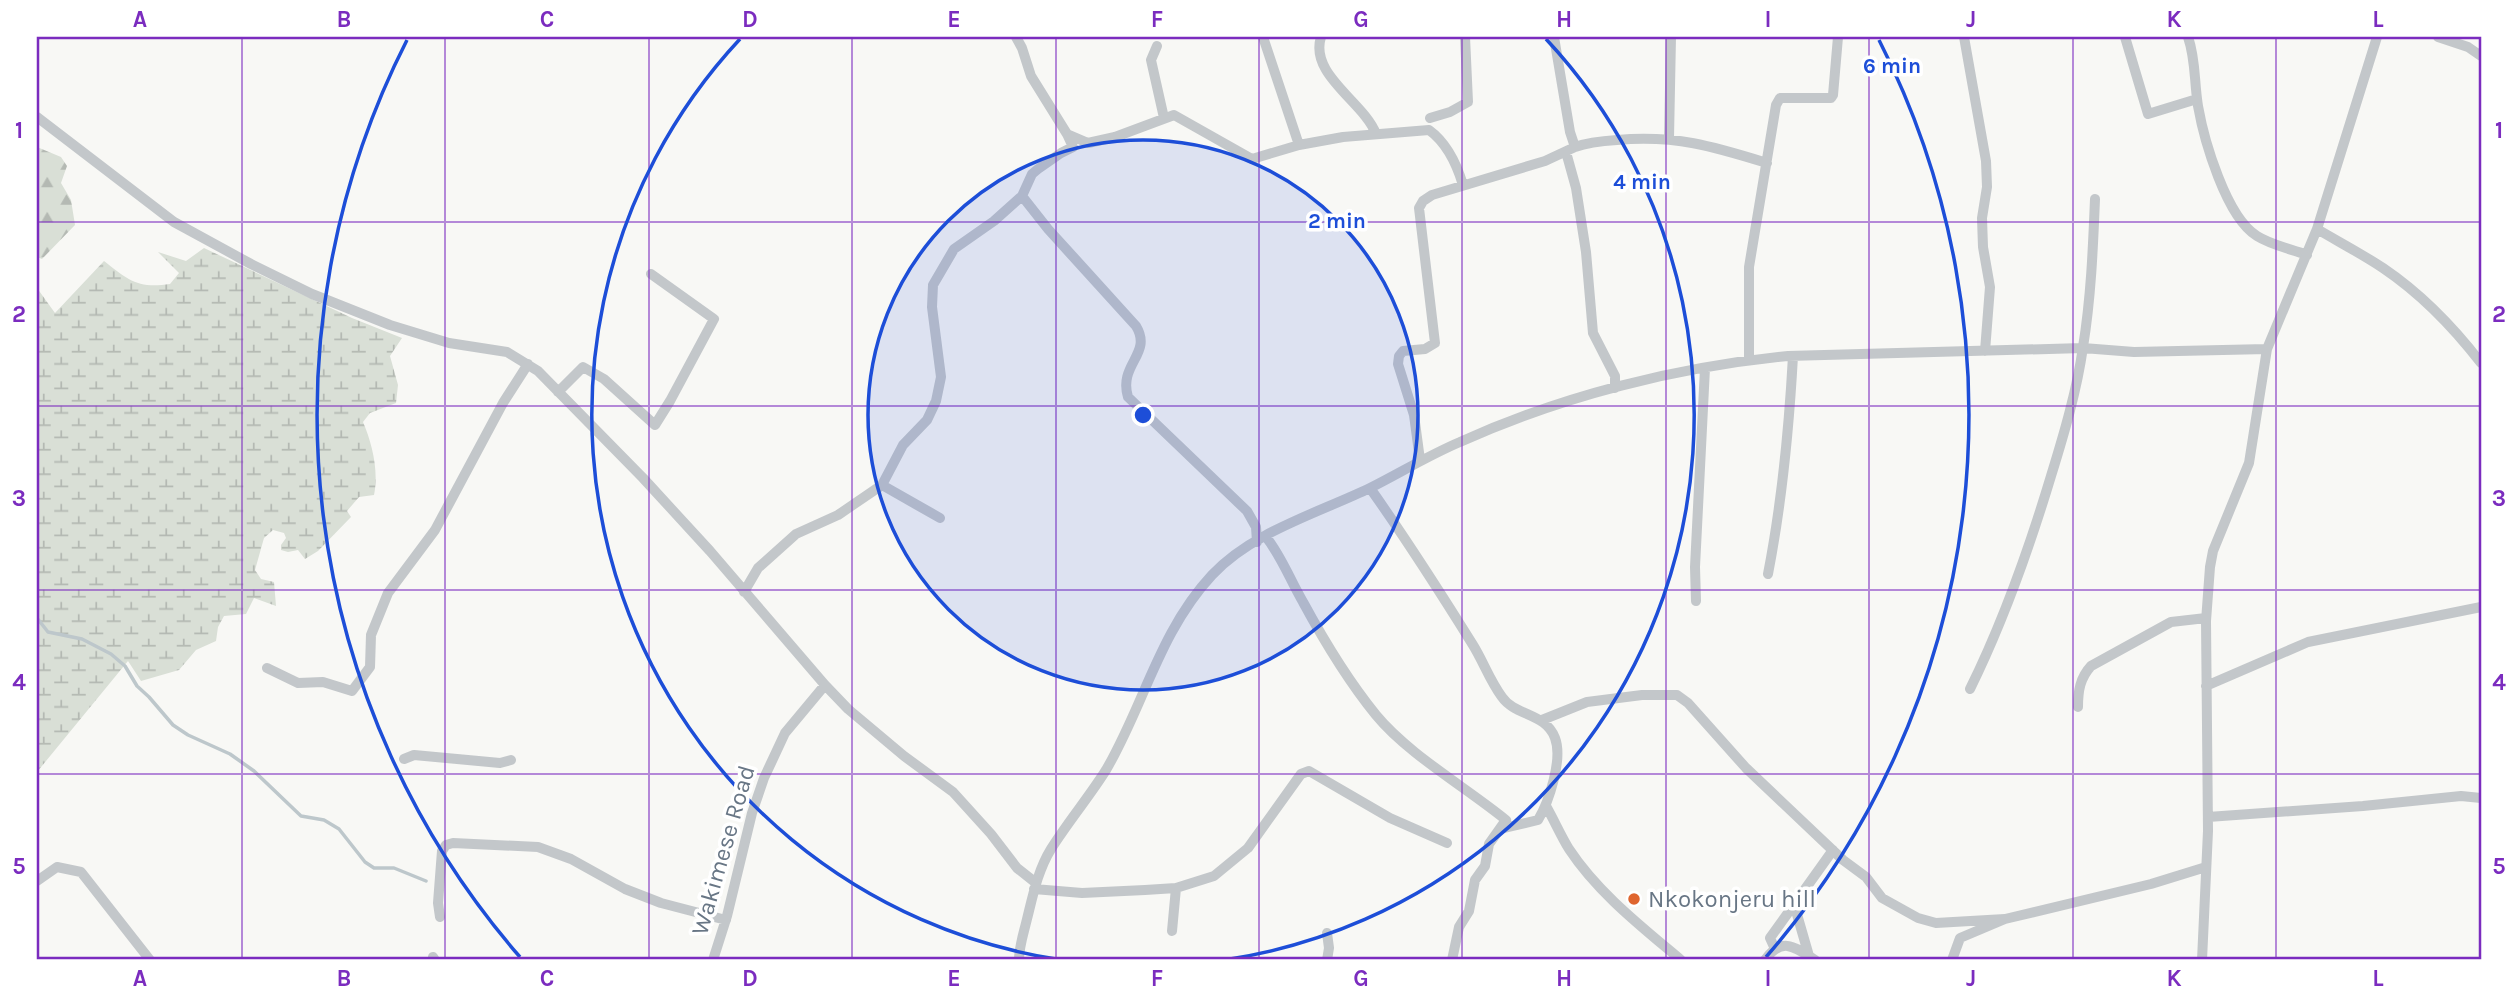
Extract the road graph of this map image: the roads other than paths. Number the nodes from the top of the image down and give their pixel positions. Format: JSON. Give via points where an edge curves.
{"nodes":[{"id":1,"x":1016,"y":37,"type":"edge"},
{"id":2,"x":1263,"y":37,"type":"edge"},
{"id":3,"x":1321,"y":37,"type":"edge"},
{"id":4,"x":1465,"y":37,"type":"edge"},
{"id":5,"x":1554,"y":37,"type":"edge"},
{"id":6,"x":1671,"y":37,"type":"edge"},
{"id":7,"x":1838,"y":37,"type":"edge"},
{"id":8,"x":1964,"y":37,"type":"edge"},
{"id":9,"x":2125,"y":37,"type":"edge"},
{"id":10,"x":2188,"y":37,"type":"edge"},
{"id":11,"x":2378,"y":37,"type":"edge"},
{"id":12,"x":2438,"y":37,"type":"edge"},
{"id":13,"x":1157,"y":46,"type":"dead end"},
{"id":14,"x":2481,"y":56,"type":"edge"},
{"id":15,"x":2197,"y":99,"type":"junction"},
{"id":16,"x":37,"y":117,"type":"edge"},
{"id":17,"x":1164,"y":118,"type":"junction"},
{"id":18,"x":1430,"y":118,"type":"dead end"},
{"id":19,"x":1067,"y":134,"type":"junction"},
{"id":20,"x":1376,"y":134,"type":"junction"},
{"id":21,"x":1669,"y":138,"type":"junction"},
{"id":22,"x":1300,"y":145,"type":"junction"},
{"id":23,"x":1571,"y":150,"type":"junction"},
{"id":24,"x":1767,"y":163,"type":"junction"},
{"id":25,"x":1464,"y":185,"type":"junction"},
{"id":26,"x":1022,"y":196,"type":"junction"},
{"id":27,"x":2095,"y":199,"type":"dead end"},
{"id":28,"x":2317,"y":229,"type":"junction"},
{"id":29,"x":2307,"y":256,"type":"junction"},
{"id":30,"x":651,"y":274,"type":"dead end"},
{"id":31,"x":2083,"y":348,"type":"junction"},
{"id":32,"x":2267,"y":349,"type":"junction"},
{"id":33,"x":1985,"y":351,"type":"junction"},
{"id":34,"x":1793,"y":356,"type":"junction"},
{"id":35,"x":1749,"y":360,"type":"junction"},
{"id":36,"x":2481,"y":363,"type":"edge"},
{"id":37,"x":528,"y":364,"type":"junction"},
{"id":38,"x":1705,"y":368,"type":"junction"},
{"id":39,"x":1615,"y":388,"type":"junction"},
{"id":40,"x":558,"y":392,"type":"junction"},
{"id":41,"x":1420,"y":460,"type":"junction"},
{"id":42,"x":882,"y":485,"type":"junction"},
{"id":43,"x":1370,"y":488,"type":"junction"},
{"id":44,"x":940,"y":518,"type":"dead end"},
{"id":45,"x":1262,"y":539,"type":"junction"},
{"id":46,"x":1768,"y":574,"type":"dead end"},
{"id":47,"x":744,"y":592,"type":"junction"},
{"id":48,"x":1696,"y":601,"type":"dead end"},
{"id":49,"x":2481,"y":607,"type":"edge"},
{"id":50,"x":2206,"y":618,"type":"junction"},
{"id":51,"x":267,"y":667,"type":"dead end"},
{"id":52,"x":825,"y":685,"type":"junction"},
{"id":53,"x":2206,"y":686,"type":"junction"},
{"id":54,"x":1970,"y":689,"type":"dead end"},
{"id":55,"x":2078,"y":707,"type":"dead end"},
{"id":56,"x":1542,"y":720,"type":"junction"},
{"id":57,"x":404,"y":760,"type":"dead end"},
{"id":58,"x":512,"y":760,"type":"dead end"},
{"id":59,"x":2481,"y":798,"type":"edge"},
{"id":60,"x":1546,"y":806,"type":"junction"},
{"id":61,"x":2208,"y":817,"type":"junction"},
{"id":62,"x":1500,"y":830,"type":"junction"},
{"id":63,"x":1447,"y":843,"type":"dead end"},
{"id":64,"x":1833,"y":850,"type":"junction"},
{"id":65,"x":2206,"y":867,"type":"junction"},
{"id":66,"x":37,"y":881,"type":"edge"},
{"id":67,"x":1035,"y":886,"type":"junction"},
{"id":68,"x":1176,"y":888,"type":"junction"},
{"id":69,"x":1794,"y":904,"type":"junction"},
{"id":70,"x":440,"y":918,"type":"dead end"},
{"id":71,"x":2005,"y":919,"type":"junction"},
{"id":72,"x":726,"y":920,"type":"junction"},
{"id":73,"x":1172,"y":931,"type":"dead end"},
{"id":74,"x":1327,"y":933,"type":"dead end"},
{"id":75,"x":1775,"y":949,"type":"junction"},
{"id":76,"x":1812,"y":958,"type":"edge"},
{"id":77,"x":150,"y":960,"type":"edge"},
{"id":78,"x":713,"y":960,"type":"edge"},
{"id":79,"x":1019,"y":960,"type":"edge"},
{"id":80,"x":1327,"y":960,"type":"edge"},
{"id":81,"x":1452,"y":960,"type":"edge"},
{"id":82,"x":1681,"y":960,"type":"edge"},
{"id":83,"x":1765,"y":960,"type":"edge"},
{"id":84,"x":1952,"y":960,"type":"edge"},
{"id":85,"x":2202,"y":960,"type":"edge"}],
"edges":[{"from":1,"to":19,"type":"street","via":[[1031,76]]},
{"from":2,"to":22,"type":"street"},
{"from":3,"to":20,"type":"street","via":[[1320,54],[1327,70],[1366,114]]},
{"from":4,"to":18,"type":"street","via":[[1468,102]]},
{"from":5,"to":23,"type":"street"},
{"from":6,"to":21,"type":"street"},
{"from":7,"to":24,"type":"street","via":[[1833,95],[1828,99],[1778,100]]},
{"from":8,"to":33,"type":"street","via":[[1987,175],[1982,218],[1990,287]]},
{"from":9,"to":15,"type":"street","via":[[2148,114]]},
{"from":10,"to":15,"type":"street"},
{"from":11,"to":28,"type":"street"},
{"from":12,"to":14,"type":"street"},
{"from":13,"to":17,"type":"street","via":[[1151,60]]},
{"from":15,"to":29,"type":"street","via":[[2217,178],[2233,207],[2256,236]]},
{"from":16,"to":37,"type":"street","via":[[174,222],[251,264],[390,325],[449,343],[507,352]]},
{"from":17,"to":19,"type":"street","via":[[1088,143]]},
{"from":17,"to":22,"type":"street","via":[[1174,115],[1185,120],[1252,159]]},
{"from":19,"to":26,"type":"street","via":[[1073,147],[1032,174]]},
{"from":20,"to":22,"type":"street"},
{"from":20,"to":25,"type":"street","via":[[1429,130],[1452,157]]},
{"from":21,"to":23,"type":"street","via":[[1596,141]]},
{"from":21,"to":24,"type":"street"},
{"from":23,"to":25,"type":"street"},
{"from":23,"to":39,"type":"street","via":[[1593,333],[1615,376]]},
{"from":24,"to":35,"type":"street","via":[[1749,267]]},
{"from":25,"to":41,"type":"street","via":[[1432,195],[1419,208],[1435,343],[1403,352],[1398,364],[1414,415]]},
{"from":26,"to":42,"type":"street","via":[[954,249],[933,285],[941,377],[936,401],[928,420],[903,445]]},
{"from":26,"to":45,"type":"street","via":[[1141,334],[1141,348],[1127,373],[1128,397],[1247,511]]},
{"from":27,"to":31,"type":"street"},
{"from":28,"to":29,"type":"street"},
{"from":28,"to":36,"type":"street","via":[[2383,268],[2418,296]]},
{"from":29,"to":32,"type":"street"},
{"from":30,"to":40,"type":"street","via":[[714,319],[655,425],[604,379],[583,367]]},
{"from":31,"to":32,"type":"street","via":[[2134,352]]},
{"from":31,"to":33,"type":"street"},
{"from":31,"to":54,"type":"street","via":[[2039,515],[1996,636]]},
{"from":32,"to":50,"type":"street","via":[[2249,463],[2213,551]]},
{"from":33,"to":34,"type":"street"},
{"from":34,"to":35,"type":"street"},
{"from":34,"to":46,"type":"street","via":[[1777,528]]},
{"from":35,"to":38,"type":"street"},
{"from":37,"to":40,"type":"street"},
{"from":37,"to":51,"type":"street","via":[[435,530],[388,593],[371,635],[370,667],[352,691],[323,682],[298,683]]},
{"from":38,"to":39,"type":"street"},
{"from":38,"to":48,"type":"street"},
{"from":39,"to":41,"type":"street","via":[[1526,415]]},
{"from":40,"to":47,"type":"street","via":[[643,478]]},
{"from":41,"to":43,"type":"street"},
{"from":42,"to":44,"type":"street"},
{"from":42,"to":47,"type":"street","via":[[838,515],[796,534],[758,568]]},
{"from":43,"to":45,"type":"street"},
{"from":43,"to":56,"type":"street","via":[[1502,697],[1510,706]]},
{"from":45,"to":62,"type":"street","via":[[1280,556],[1328,645],[1377,716],[1416,752],[1506,820]]},
{"from":45,"to":67,"type":"street","via":[[1215,572],[1186,608],[1148,677],[1107,768],[1051,850]]},
{"from":47,"to":52,"type":"street"},
{"from":49,"to":53,"type":"street","via":[[2308,642]]},
{"from":50,"to":53,"type":"street"},
{"from":50,"to":55,"type":"street","via":[[2171,622],[2091,666],[2083,675]]},
{"from":52,"to":67,"type":"street","via":[[904,756],[953,792]]},
{"from":52,"to":72,"type":"street","name":"Wakimese Road","via":[[785,733],[764,778]]},
{"from":53,"to":61,"type":"street"},
{"from":56,"to":60,"type":"street","via":[[1555,737],[1558,752]]},
{"from":56,"to":64,"type":"street","via":[[1587,702],[1676,695]]},
{"from":57,"to":58,"type":"street","via":[[414,755],[500,763]]},
{"from":59,"to":61,"type":"street"},
{"from":60,"to":62,"type":"street","via":[[1538,820]]},
{"from":60,"to":82,"type":"street","via":[[1582,867],[1629,917]]},
{"from":61,"to":65,"type":"street"},
{"from":62,"to":81,"type":"street","via":[[1489,844],[1485,866],[1475,880]]},
{"from":63,"to":68,"type":"street","via":[[1390,818],[1309,771],[1301,774],[1248,848],[1214,876]]},
{"from":64,"to":69,"type":"street"},
{"from":64,"to":71,"type":"street","via":[[1866,877],[1882,898],[1918,918],[1936,923]]},
{"from":65,"to":71,"type":"street"},
{"from":65,"to":85,"type":"street"},
{"from":66,"to":77,"type":"street","via":[[57,867],[81,872]]},
{"from":67,"to":68,"type":"street","via":[[1082,893]]},
{"from":67,"to":79,"type":"street"},
{"from":68,"to":73,"type":"street"},
{"from":69,"to":75,"type":"street","via":[[1770,938]]},
{"from":69,"to":76,"type":"street"},
{"from":70,"to":72,"type":"street","via":[[442,851],[453,843],[538,847],[661,903]]},
{"from":71,"to":84,"type":"street","via":[[1960,938]]},
{"from":72,"to":78,"type":"street","name":"Wakimese Road"},
{"from":74,"to":80,"type":"street"},
{"from":75,"to":76,"type":"street","via":[[1796,948]]},
{"from":75,"to":83,"type":"street"}]}
